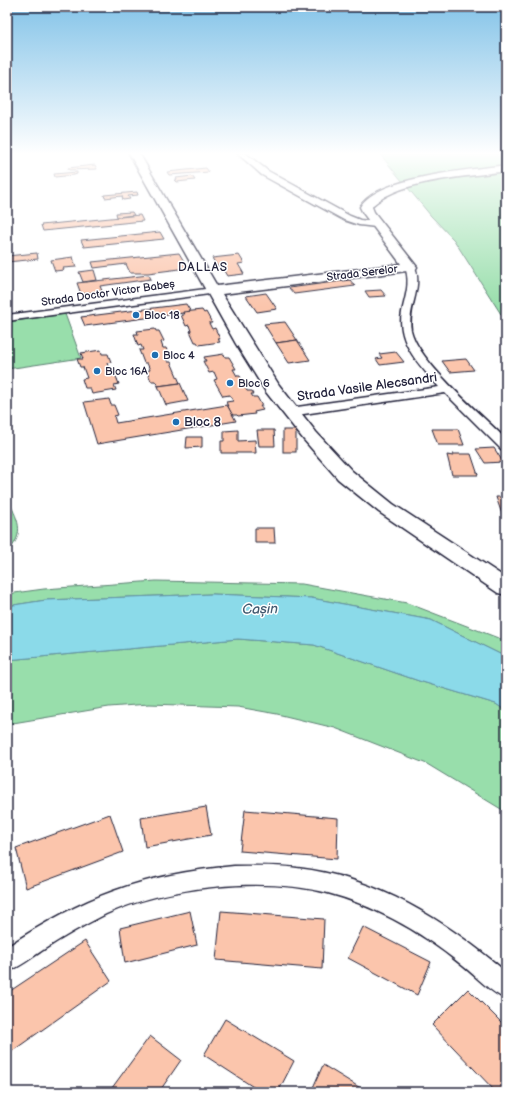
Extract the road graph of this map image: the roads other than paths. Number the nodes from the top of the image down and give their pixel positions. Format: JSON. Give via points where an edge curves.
{"nodes":[{"id":1,"x":163,"y":204,"type":"edge"},
{"id":2,"x":323,"y":204,"type":"edge"},
{"id":3,"x":367,"y":204,"type":"edge"},
{"id":4,"x":376,"y":224,"type":"junction"},
{"id":5,"x":410,"y":267,"type":"junction"},
{"id":6,"x":213,"y":292,"type":"junction"},
{"id":7,"x":7,"y":318,"type":"edge"},
{"id":8,"x":449,"y":389,"type":"junction"},
{"id":9,"x":290,"y":412,"type":"junction"},
{"id":10,"x":506,"y":446,"type":"edge"},
{"id":11,"x":506,"y":588,"type":"edge"},
{"id":12,"x":7,"y":961,"type":"edge"},
{"id":13,"x":506,"y":987,"type":"edge"}],
"edges":[{"from":1,"to":6,"type":"main road"},
{"from":2,"to":4,"type":"street","via":[[347,218]]},
{"from":3,"to":4,"type":"main road","name":"Strada Serelor","via":[[367,210]]},
{"from":4,"to":5,"type":"main road","name":"Strada Serelor"},
{"from":5,"to":6,"type":"main road","name":"Strada Serelor"},
{"from":5,"to":8,"type":"street","name":"Strada Vasile Alecsandri","via":[[413,279],[406,321],[407,335],[422,361]]},
{"from":6,"to":7,"type":"street","name":"Strada Doctor Victor Babeș"},
{"from":6,"to":9,"type":"main road","via":[[265,378]]},
{"from":8,"to":9,"type":"street","name":"Strada Vasile Alecsandri"},
{"from":8,"to":10,"type":"street","name":"Strada Vasile Alecsandri"},
{"from":9,"to":11,"type":"main road","via":[[329,458],[356,484],[386,508]]},
{"from":12,"to":13,"type":"street","via":[[49,933],[113,901],[150,890],[216,878],[284,877],[337,886],[397,910],[442,936]]}]}
